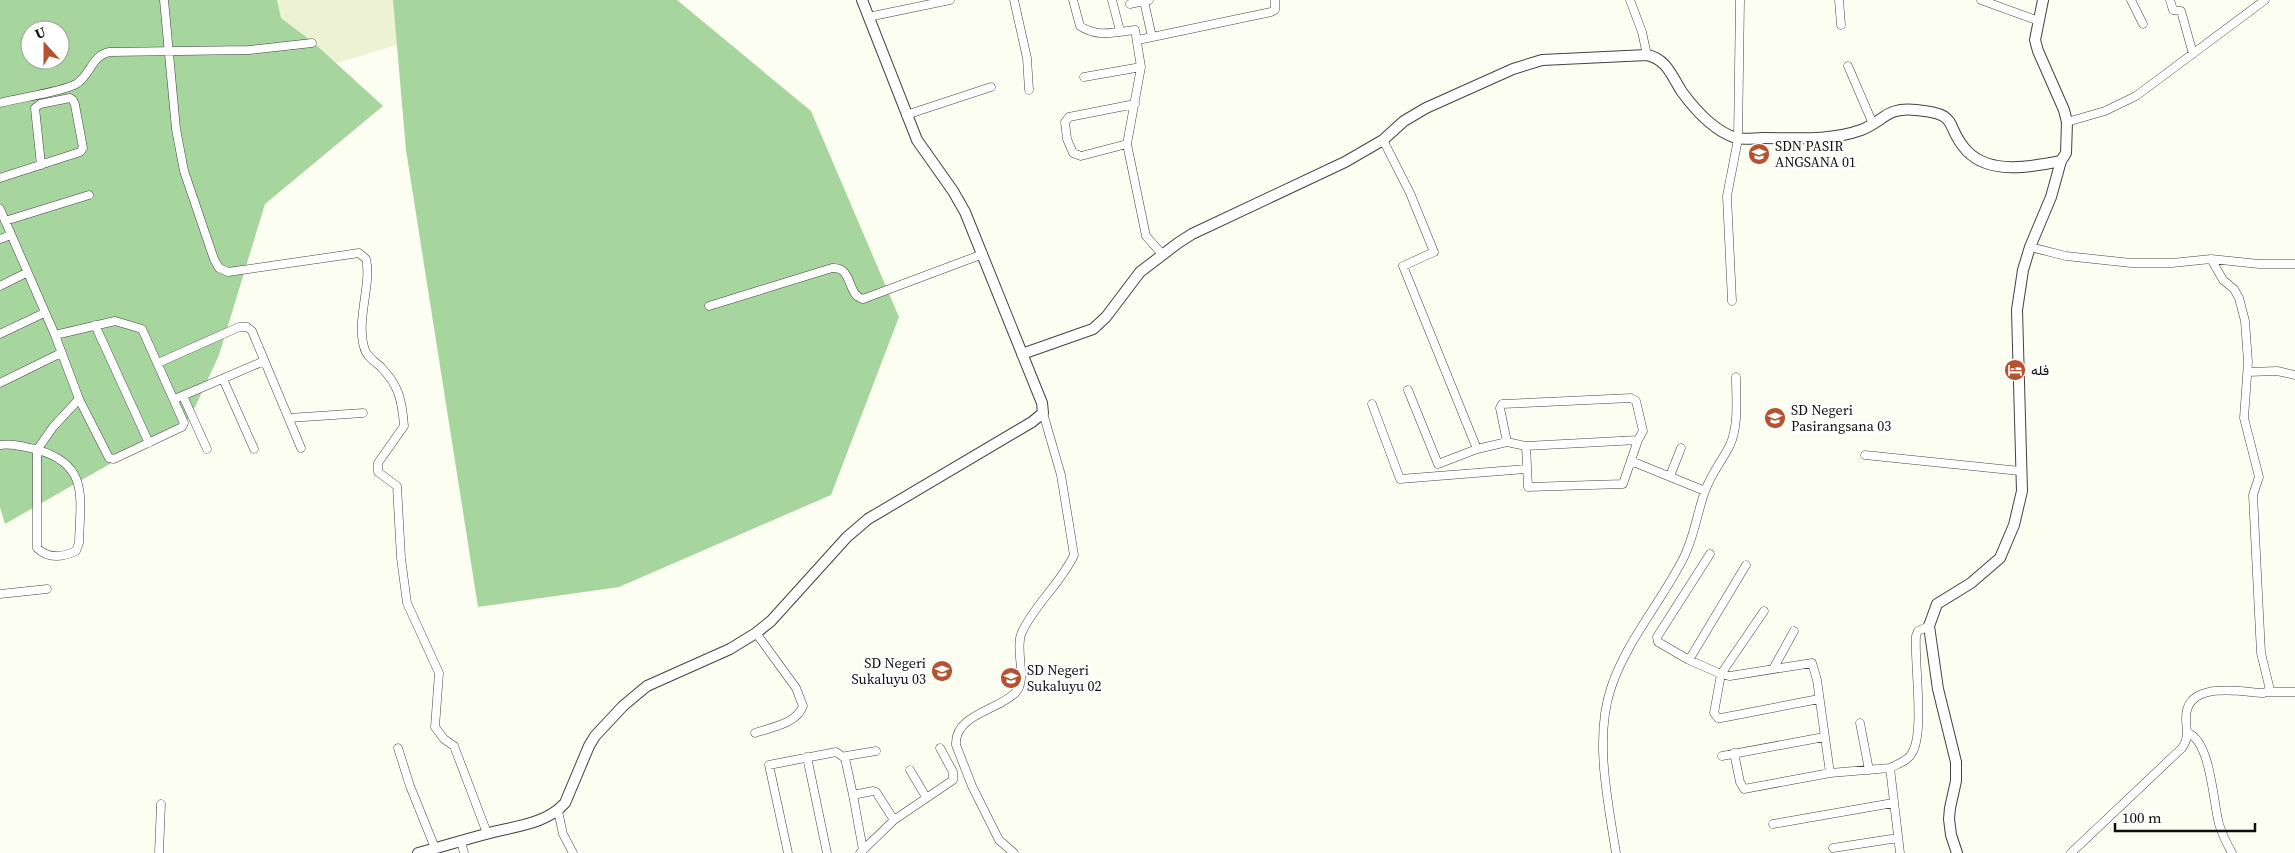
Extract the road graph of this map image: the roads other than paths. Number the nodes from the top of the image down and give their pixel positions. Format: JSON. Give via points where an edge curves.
{"nodes":[{"id":1,"x":164,"y":0,"type":"edge"},
{"id":2,"x":862,"y":0,"type":"edge"},
{"id":3,"x":950,"y":0,"type":"edge"},
{"id":4,"x":1014,"y":0,"type":"edge"},
{"id":5,"x":1073,"y":0,"type":"edge"},
{"id":6,"x":1112,"y":0,"type":"edge"},
{"id":7,"x":1275,"y":0,"type":"edge"},
{"id":8,"x":1630,"y":0,"type":"edge"},
{"id":9,"x":1740,"y":0,"type":"edge"},
{"id":10,"x":1840,"y":0,"type":"edge"},
{"id":11,"x":1981,"y":0,"type":"edge"},
{"id":12,"x":2043,"y":0,"type":"edge"},
{"id":13,"x":2131,"y":0,"type":"edge"},
{"id":14,"x":2170,"y":0,"type":"edge"},
{"id":15,"x":2265,"y":0,"type":"edge"},
{"id":16,"x":1147,"y":1,"type":"edge"},
{"id":17,"x":1130,"y":4,"type":"dead end"},
{"id":18,"x":868,"y":17,"type":"junction"},
{"id":19,"x":2039,"y":21,"type":"junction"},
{"id":20,"x":2143,"y":24,"type":"dead end"},
{"id":21,"x":1841,"y":25,"type":"dead end"},
{"id":22,"x":1120,"y":31,"type":"junction"},
{"id":23,"x":1152,"y":37,"type":"junction"},
{"id":24,"x":1138,"y":40,"type":"junction"},
{"id":25,"x":312,"y":43,"type":"dead end"},
{"id":26,"x":168,"y":51,"type":"junction"},
{"id":27,"x":2193,"y":54,"type":"junction"},
{"id":28,"x":1647,"y":56,"type":"junction"},
{"id":29,"x":1848,"y":66,"type":"dead end"},
{"id":30,"x":1141,"y":67,"type":"junction"},
{"id":31,"x":1084,"y":77,"type":"dead end"},
{"id":32,"x":991,"y":87,"type":"dead end"},
{"id":33,"x":1029,"y":90,"type":"dead end"},
{"id":34,"x":0,"y":103,"type":"edge"},
{"id":35,"x":1135,"y":104,"type":"junction"},
{"id":36,"x":906,"y":115,"type":"junction"},
{"id":37,"x":2067,"y":122,"type":"junction"},
{"id":38,"x":1873,"y":124,"type":"junction"},
{"id":39,"x":1738,"y":139,"type":"junction"},
{"id":40,"x":1383,"y":140,"type":"junction"},
{"id":41,"x":1127,"y":144,"type":"junction"},
{"id":42,"x":2061,"y":161,"type":"junction"},
{"id":43,"x":41,"y":165,"type":"junction"},
{"id":44,"x":0,"y":178,"type":"edge"},
{"id":45,"x":89,"y":195,"type":"dead end"},
{"id":46,"x":0,"y":208,"type":"edge"},
{"id":47,"x":5,"y":221,"type":"junction"},
{"id":48,"x":11,"y":235,"type":"junction"},
{"id":49,"x":0,"y":240,"type":"edge"},
{"id":50,"x":2030,"y":247,"type":"junction"},
{"id":51,"x":983,"y":254,"type":"junction"},
{"id":52,"x":1162,"y":254,"type":"junction"},
{"id":53,"x":2211,"y":258,"type":"junction"},
{"id":54,"x":2295,"y":264,"type":"edge"},
{"id":55,"x":26,"y":273,"type":"junction"},
{"id":56,"x":0,"y":286,"type":"edge"},
{"id":57,"x":1732,"y":301,"type":"dead end"},
{"id":58,"x":709,"y":306,"type":"dead end"},
{"id":59,"x":44,"y":314,"type":"junction"},
{"id":60,"x":95,"y":325,"type":"junction"},
{"id":61,"x":0,"y":334,"type":"edge"},
{"id":62,"x":54,"y":335,"type":"junction"},
{"id":63,"x":61,"y":353,"type":"junction"},
{"id":64,"x":1022,"y":354,"type":"junction"},
{"id":65,"x":264,"y":361,"type":"junction"},
{"id":66,"x":158,"y":363,"type":"junction"},
{"id":67,"x":2248,"y":372,"type":"junction"},
{"id":68,"x":2295,"y":375,"type":"edge"},
{"id":69,"x":1736,"y":377,"type":"dead end"},
{"id":70,"x":222,"y":379,"type":"junction"},
{"id":71,"x":0,"y":383,"type":"edge"},
{"id":72,"x":1408,"y":390,"type":"dead end"},
{"id":73,"x":184,"y":396,"type":"junction"},
{"id":74,"x":79,"y":399,"type":"junction"},
{"id":75,"x":175,"y":399,"type":"junction"},
{"id":76,"x":1372,"y":404,"type":"dead end"},
{"id":77,"x":363,"y":413,"type":"dead end"},
{"id":78,"x":1043,"y":413,"type":"junction"},
{"id":79,"x":288,"y":418,"type":"junction"},
{"id":80,"x":1638,"y":440,"type":"junction"},
{"id":81,"x":1507,"y":442,"type":"junction"},
{"id":82,"x":149,"y":443,"type":"junction"},
{"id":83,"x":0,"y":444,"type":"edge"},
{"id":84,"x":1526,"y":446,"type":"junction"},
{"id":85,"x":301,"y":448,"type":"dead end"},
{"id":86,"x":1681,"y":448,"type":"dead end"},
{"id":87,"x":207,"y":449,"type":"dead end"},
{"id":88,"x":254,"y":449,"type":"dead end"},
{"id":89,"x":1477,"y":449,"type":"junction"},
{"id":90,"x":37,"y":450,"type":"junction"},
{"id":91,"x":1865,"y":455,"type":"dead end"},
{"id":92,"x":1631,"y":461,"type":"junction"},
{"id":93,"x":1438,"y":464,"type":"junction"},
{"id":94,"x":1527,"y":469,"type":"junction"},
{"id":95,"x":2020,"y":471,"type":"junction"},
{"id":96,"x":1670,"y":476,"type":"junction"},
{"id":97,"x":1425,"y":477,"type":"junction"},
{"id":98,"x":1705,"y":491,"type":"junction"},
{"id":99,"x":1710,"y":554,"type":"dead end"},
{"id":100,"x":1746,"y":564,"type":"dead end"},
{"id":101,"x":47,"y":589,"type":"dead end"},
{"id":102,"x":0,"y":594,"type":"edge"},
{"id":103,"x":1764,"y":611,"type":"dead end"},
{"id":104,"x":1929,"y":626,"type":"junction"},
{"id":105,"x":1794,"y":631,"type":"dead end"},
{"id":106,"x":756,"y":633,"type":"junction"},
{"id":107,"x":1689,"y":660,"type":"junction"},
{"id":108,"x":1773,"y":669,"type":"junction"},
{"id":109,"x":1721,"y":674,"type":"junction"},
{"id":110,"x":2268,"y":692,"type":"junction"},
{"id":111,"x":2295,"y":692,"type":"edge"},
{"id":112,"x":1820,"y":699,"type":"junction"},
{"id":113,"x":1860,"y":723,"type":"dead end"},
{"id":114,"x":755,"y":733,"type":"dead end"},
{"id":115,"x":2188,"y":733,"type":"junction"},
{"id":116,"x":1824,"y":737,"type":"junction"},
{"id":117,"x":398,"y":748,"type":"dead end"},
{"id":118,"x":940,"y":748,"type":"dead end"},
{"id":119,"x":876,"y":751,"type":"dead end"},
{"id":120,"x":1734,"y":753,"type":"junction"},
{"id":121,"x":1722,"y":756,"type":"dead end"},
{"id":122,"x":807,"y":757,"type":"junction"},
{"id":123,"x":845,"y":758,"type":"junction"},
{"id":124,"x":1890,"y":768,"type":"junction"},
{"id":125,"x":910,"y":770,"type":"dead end"},
{"id":126,"x":1869,"y":770,"type":"junction"},
{"id":127,"x":1830,"y":773,"type":"junction"},
{"id":128,"x":853,"y":795,"type":"junction"},
{"id":129,"x":926,"y":797,"type":"junction"},
{"id":130,"x":1893,"y":803,"type":"junction"},
{"id":131,"x":162,"y":804,"type":"dead end"},
{"id":132,"x":558,"y":811,"type":"junction"},
{"id":133,"x":894,"y":820,"type":"junction"},
{"id":134,"x":1773,"y":824,"type":"dead end"},
{"id":135,"x":487,"y":833,"type":"junction"},
{"id":136,"x":1898,"y":838,"type":"junction"},
{"id":137,"x":461,"y":842,"type":"junction"},
{"id":138,"x":1860,"y":844,"type":"junction"},
{"id":139,"x":1833,"y":848,"type":"dead end"},
{"id":140,"x":439,"y":850,"type":"edge"},
{"id":141,"x":862,"y":851,"type":"edge"},
{"id":142,"x":159,"y":853,"type":"edge"},
{"id":143,"x":418,"y":853,"type":"edge"},
{"id":144,"x":464,"y":853,"type":"edge"},
{"id":145,"x":574,"y":853,"type":"edge"},
{"id":146,"x":788,"y":853,"type":"edge"},
{"id":147,"x":828,"y":853,"type":"edge"},
{"id":148,"x":1014,"y":853,"type":"edge"},
{"id":149,"x":1616,"y":853,"type":"edge"},
{"id":150,"x":1861,"y":853,"type":"edge"},
{"id":151,"x":1900,"y":853,"type":"edge"},
{"id":152,"x":1957,"y":853,"type":"edge"},
{"id":153,"x":2071,"y":853,"type":"edge"},
{"id":154,"x":2232,"y":853,"type":"edge"}],
"edges":[{"from":1,"to":26,"type":"street"},
{"from":2,"to":18,"type":"street"},
{"from":3,"to":18,"type":"street"},
{"from":4,"to":33,"type":"street","via":[[1027,58]]},
{"from":5,"to":22,"type":"street","via":[[1080,26],[1089,32]]},
{"from":6,"to":22,"type":"street"},
{"from":7,"to":23,"type":"street","via":[[1275,10],[1271,12]]},
{"from":8,"to":28,"type":"street"},
{"from":9,"to":39,"type":"street"},
{"from":10,"to":21,"type":"street"},
{"from":11,"to":19,"type":"street"},
{"from":12,"to":19,"type":"street"},
{"from":13,"to":20,"type":"street"},
{"from":14,"to":27,"type":"street","via":[[2173,10],[2180,11]]},
{"from":15,"to":27,"type":"street"},
{"from":16,"to":17,"type":"street"},
{"from":16,"to":23,"type":"street"},
{"from":18,"to":36,"type":"street"},
{"from":19,"to":37,"type":"street","via":[[2035,32],[2038,52]]},
{"from":22,"to":24,"type":"street","via":[[1136,30]]},
{"from":23,"to":24,"type":"street"},
{"from":24,"to":30,"type":"street"},
{"from":25,"to":26,"type":"street","via":[[249,50]]},
{"from":26,"to":34,"type":"street","via":[[102,54],[76,84]]},
{"from":26,"to":135,"type":"street","via":[[184,171],[219,268],[228,272],[359,253],[366,259],[363,345],[366,354],[392,379],[400,394],[404,426],[378,463],[378,472],[397,485],[407,603],[439,674],[435,727],[454,746]]},
{"from":27,"to":37,"type":"street","via":[[2136,96],[2105,111]]},
{"from":28,"to":39,"type":"street","via":[[1663,62],[1682,92],[1703,116]]},
{"from":28,"to":40,"type":"street","via":[[1556,59],[1529,64],[1415,114]]},
{"from":29,"to":38,"type":"street"},
{"from":30,"to":31,"type":"street"},
{"from":30,"to":35,"type":"street"},
{"from":32,"to":36,"type":"street"},
{"from":35,"to":41,"type":"street"},
{"from":35,"to":41,"type":"street","via":[[1069,117],[1065,122],[1073,153],[1081,156]]},
{"from":36,"to":51,"type":"street","via":[[926,154],[959,201]]},
{"from":37,"to":42,"type":"street","via":[[2066,153]]},
{"from":38,"to":39,"type":"street","via":[[1853,132],[1823,136]]},
{"from":38,"to":42,"type":"street","via":[[1896,110],[1940,113],[1948,120],[1967,152],[1990,166],[2008,168]]},
{"from":39,"to":57,"type":"street","via":[[1728,196]]},
{"from":40,"to":52,"type":"street","via":[[1331,170],[1192,234]]},
{"from":40,"to":89,"type":"street","via":[[1410,193],[1434,252],[1403,266]]},
{"from":41,"to":52,"type":"street","via":[[1146,236]]},
{"from":42,"to":50,"type":"street","via":[[2051,197]]},
{"from":43,"to":43,"type":"street","via":[[35,108],[70,98],[75,106],[83,148],[76,154]]},
{"from":43,"to":44,"type":"street"},
{"from":45,"to":47,"type":"street"},
{"from":46,"to":47,"type":"street"},
{"from":47,"to":48,"type":"street"},
{"from":48,"to":49,"type":"street"},
{"from":48,"to":55,"type":"street"},
{"from":50,"to":53,"type":"street","via":[[2066,256],[2131,263],[2172,263]]},
{"from":50,"to":95,"type":"street","via":[[2023,270],[2018,310]]},
{"from":51,"to":58,"type":"street","via":[[863,299],[857,297],[842,269],[832,268]]},
{"from":51,"to":64,"type":"street"},
{"from":52,"to":64,"type":"street","via":[[1132,281],[1101,324],[1083,334]]},
{"from":53,"to":54,"type":"street","via":[[2259,264]]},
{"from":53,"to":67,"type":"street","via":[[2223,280],[2239,298],[2247,333]]},
{"from":55,"to":56,"type":"street"},
{"from":55,"to":59,"type":"street"},
{"from":59,"to":61,"type":"street"},
{"from":59,"to":62,"type":"street"},
{"from":60,"to":62,"type":"street"},
{"from":60,"to":66,"type":"street","via":[[114,320],[142,328]]},
{"from":60,"to":82,"type":"street"},
{"from":62,"to":63,"type":"street"},
{"from":63,"to":71,"type":"street"},
{"from":63,"to":74,"type":"street"},
{"from":64,"to":78,"type":"street"},
{"from":65,"to":66,"type":"street","via":[[252,331],[247,327]]},
{"from":65,"to":70,"type":"street"},
{"from":65,"to":79,"type":"street"},
{"from":66,"to":75,"type":"street"},
{"from":67,"to":68,"type":"street","via":[[2277,371]]},
{"from":67,"to":110,"type":"street","via":[[2244,418],[2259,476],[2253,495],[2262,653],[2270,688]]},
{"from":69,"to":98,"type":"street","via":[[1734,435]]},
{"from":70,"to":73,"type":"street"},
{"from":70,"to":88,"type":"street"},
{"from":72,"to":93,"type":"street"},
{"from":73,"to":75,"type":"street"},
{"from":73,"to":87,"type":"street"},
{"from":74,"to":82,"type":"street","via":[[109,458],[114,459]]},
{"from":74,"to":90,"type":"street"},
{"from":75,"to":82,"type":"street","via":[[184,423],[182,427]]},
{"from":76,"to":97,"type":"street","via":[[1400,479]]},
{"from":77,"to":79,"type":"street"},
{"from":78,"to":106,"type":"street","via":[[868,519]]},
{"from":78,"to":148,"type":"street","via":[[1061,474],[1074,556],[1022,632],[1018,688],[1011,696],[981,712],[955,737],[972,786],[999,840]]},
{"from":79,"to":85,"type":"street"},
{"from":80,"to":81,"type":"street","via":[[1643,431],[1636,401],[1631,398],[1506,403],[1500,408]]},
{"from":80,"to":84,"type":"street"},
{"from":80,"to":92,"type":"street"},
{"from":81,"to":84,"type":"street"},
{"from":81,"to":89,"type":"street"},
{"from":83,"to":90,"type":"street"},
{"from":84,"to":94,"type":"street"},
{"from":86,"to":96,"type":"street"},
{"from":89,"to":93,"type":"street"},
{"from":90,"to":90,"type":"street","via":[[53,455],[74,471],[80,487],[80,543],[76,551],[68,554],[44,555],[37,548]]},
{"from":91,"to":95,"type":"street"},
{"from":92,"to":94,"type":"street","via":[[1622,484],[1528,487]]},
{"from":92,"to":96,"type":"street"},
{"from":93,"to":97,"type":"street"},
{"from":94,"to":97,"type":"street"},
{"from":95,"to":104,"type":"street","via":[[2020,500],[2000,558],[1971,583],[1937,604]]},
{"from":96,"to":98,"type":"street"},
{"from":98,"to":149,"type":"street","via":[[1683,559],[1610,688],[1604,751]]},
{"from":99,"to":107,"type":"street","via":[[1657,637],[1658,642]]},
{"from":100,"to":107,"type":"street"},
{"from":101,"to":102,"type":"street"},
{"from":103,"to":109,"type":"street"},
{"from":104,"to":124,"type":"street","via":[[1918,631],[1916,636],[1918,717],[1913,753]]},
{"from":104,"to":152,"type":"street","via":[[1938,690],[1956,762],[1949,820]]},
{"from":105,"to":108,"type":"street"},
{"from":106,"to":114,"type":"street","via":[[796,688],[803,706],[791,720]]},
{"from":106,"to":132,"type":"street","via":[[730,649],[647,686],[623,706],[592,741],[565,803]]},
{"from":107,"to":109,"type":"street"},
{"from":108,"to":109,"type":"street","via":[[1730,676]]},
{"from":108,"to":112,"type":"street","via":[[1812,663]]},
{"from":109,"to":112,"type":"street","via":[[1714,713],[1718,718]]},
{"from":110,"to":111,"type":"street"},
{"from":110,"to":115,"type":"street","via":[[2215,691],[2199,694],[2187,712]]},
{"from":112,"to":116,"type":"street"},
{"from":113,"to":126,"type":"street"},
{"from":115,"to":153,"type":"street","via":[[2182,748]]},
{"from":115,"to":154,"type":"street","via":[[2200,742],[2220,825]]},
{"from":116,"to":120,"type":"street"},
{"from":116,"to":127,"type":"street"},
{"from":117,"to":140,"type":"street","via":[[410,786]]},
{"from":118,"to":129,"type":"street","via":[[955,776]]},
{"from":119,"to":123,"type":"street"},
{"from":120,"to":121,"type":"street"},
{"from":120,"to":127,"type":"street","via":[[1744,789]]},
{"from":122,"to":123,"type":"street","via":[[836,752]]},
{"from":122,"to":146,"type":"street","via":[[769,765]]},
{"from":122,"to":147,"type":"street"},
{"from":123,"to":128,"type":"street"},
{"from":124,"to":126,"type":"street"},
{"from":124,"to":130,"type":"street"},
{"from":125,"to":129,"type":"street"},
{"from":126,"to":127,"type":"street"},
{"from":128,"to":133,"type":"street","via":[[873,791]]},
{"from":128,"to":141,"type":"street"},
{"from":129,"to":133,"type":"street"},
{"from":130,"to":134,"type":"street"},
{"from":130,"to":136,"type":"street"},
{"from":131,"to":142,"type":"street"},
{"from":132,"to":135,"type":"street","via":[[538,820]]},
{"from":132,"to":145,"type":"street","via":[[563,834]]},
{"from":133,"to":141,"type":"street"},
{"from":135,"to":137,"type":"street"},
{"from":136,"to":138,"type":"street"},
{"from":136,"to":151,"type":"street"},
{"from":137,"to":140,"type":"street"},
{"from":137,"to":144,"type":"street"},
{"from":138,"to":139,"type":"street"},
{"from":138,"to":150,"type":"street"},
{"from":140,"to":143,"type":"street"}]}
